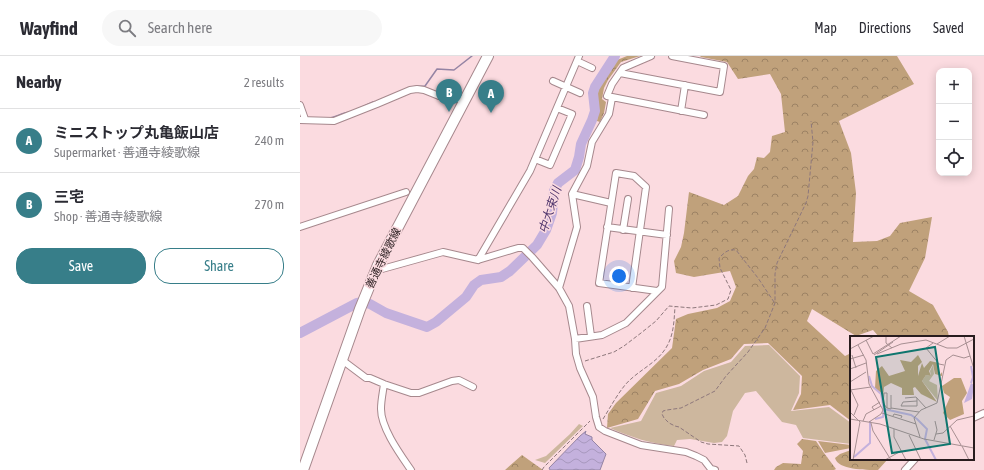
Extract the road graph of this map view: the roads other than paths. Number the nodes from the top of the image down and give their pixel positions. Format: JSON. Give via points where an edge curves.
{"nodes":[{"id":1,"x":488,"y":56,"type":"edge"},
{"id":2,"x":651,"y":56,"type":"edge"},
{"id":3,"x":672,"y":56,"type":"edge"},
{"id":4,"x":695,"y":58,"type":"edge"},
{"id":5,"x":578,"y":59,"type":"edge"},
{"id":6,"x":592,"y":68,"type":"dead end"},
{"id":7,"x":620,"y":73,"type":"junction"},
{"id":8,"x":553,"y":81,"type":"dead end"},
{"id":9,"x":685,"y":85,"type":"junction"},
{"id":10,"x":566,"y":87,"type":"junction"},
{"id":11,"x":580,"y":93,"type":"dead end"},
{"id":12,"x":612,"y":98,"type":"junction"},
{"id":13,"x":465,"y":100,"type":"junction"},
{"id":14,"x":300,"y":105,"type":"edge"},
{"id":15,"x":557,"y":108,"type":"junction"},
{"id":16,"x":681,"y":111,"type":"junction"},
{"id":17,"x":704,"y":115,"type":"dead end"},
{"id":18,"x":303,"y":118,"type":"edge"},
{"id":19,"x":535,"y":159,"type":"junction"},
{"id":20,"x":406,"y":192,"type":"dead end"},
{"id":21,"x":572,"y":194,"type":"junction"},
{"id":22,"x":628,"y":199,"type":"dead end"},
{"id":23,"x":611,"y":203,"type":"junction"},
{"id":24,"x":669,"y":209,"type":"dead end"},
{"id":25,"x":300,"y":227,"type":"edge"},
{"id":26,"x":607,"y":228,"type":"junction"},
{"id":27,"x":623,"y":230,"type":"junction"},
{"id":28,"x":640,"y":232,"type":"junction"},
{"id":29,"x":667,"y":235,"type":"junction"},
{"id":30,"x":478,"y":260,"type":"junction"},
{"id":31,"x":376,"y":271,"type":"junction"},
{"id":32,"x":559,"y":288,"type":"junction"},
{"id":33,"x":632,"y":288,"type":"junction"},
{"id":34,"x":657,"y":291,"type":"junction"},
{"id":35,"x":587,"y":306,"type":"dead end"},
{"id":36,"x":591,"y":336,"type":"junction"},
{"id":37,"x":575,"y":338,"type":"junction"},
{"id":38,"x":342,"y":360,"type":"junction"},
{"id":39,"x":384,"y":384,"type":"junction"},
{"id":40,"x":473,"y":387,"type":"dead end"},
{"id":41,"x":984,"y":413,"type":"edge"},
{"id":42,"x":974,"y":418,"type":"edge"},
{"id":43,"x":914,"y":460,"type":"edge"},
{"id":44,"x":303,"y":470,"type":"edge"},
{"id":45,"x":411,"y":470,"type":"edge"},
{"id":46,"x":715,"y":470,"type":"edge"},
{"id":47,"x":905,"y":470,"type":"edge"}],
"edges":[{"from":1,"to":13,"type":"main road","name":"善通寺綾歌線"},
{"from":2,"to":7,"type":"street","via":[[623,68]]},
{"from":3,"to":4,"type":"street"},
{"from":4,"to":9,"type":"street","via":[[724,66],[720,92]]},
{"from":5,"to":6,"type":"street"},
{"from":5,"to":10,"type":"street"},
{"from":7,"to":9,"type":"street"},
{"from":7,"to":12,"type":"street","via":[[607,96]]},
{"from":8,"to":10,"type":"street"},
{"from":9,"to":16,"type":"street"},
{"from":10,"to":11,"type":"street"},
{"from":10,"to":15,"type":"street"},
{"from":12,"to":16,"type":"street"},
{"from":12,"to":21,"type":"street","via":[[610,114],[592,142],[587,166]]},
{"from":13,"to":18,"type":"street","via":[[416,89],[334,120]]},
{"from":13,"to":31,"type":"main road","name":"善通寺綾歌線"},
{"from":14,"to":18,"type":"street"},
{"from":15,"to":19,"type":"street"},
{"from":15,"to":19,"type":"street","via":[[572,114],[566,129],[550,165]]},
{"from":16,"to":17,"type":"street"},
{"from":19,"to":30,"type":"street"},
{"from":20,"to":25,"type":"street"},
{"from":21,"to":23,"type":"street"},
{"from":21,"to":32,"type":"street","via":[[577,227]]},
{"from":22,"to":27,"type":"street"},
{"from":23,"to":26,"type":"street"},
{"from":23,"to":28,"type":"street","via":[[616,172],[634,176],[646,187]]},
{"from":24,"to":29,"type":"street"},
{"from":26,"to":27,"type":"street"},
{"from":26,"to":33,"type":"street","via":[[599,283]]},
{"from":27,"to":28,"type":"street"},
{"from":28,"to":29,"type":"street"},
{"from":28,"to":33,"type":"street"},
{"from":29,"to":34,"type":"street","via":[[662,286]]},
{"from":30,"to":31,"type":"street","via":[[443,252]]},
{"from":30,"to":32,"type":"street","via":[[523,248]]},
{"from":31,"to":38,"type":"main road","name":"善通寺綾歌線"},
{"from":32,"to":37,"type":"street","via":[[569,306]]},
{"from":33,"to":34,"type":"street"},
{"from":34,"to":36,"type":"street","via":[[626,323],[602,335]]},
{"from":35,"to":36,"type":"street"},
{"from":36,"to":37,"type":"street"},
{"from":37,"to":46,"type":"street","via":[[578,364],[593,397],[599,427],[641,445],[686,452],[704,460]]},
{"from":38,"to":39,"type":"street","via":[[366,378]]},
{"from":38,"to":44,"type":"main road","name":"善通寺綾歌線"},
{"from":39,"to":40,"type":"street","via":[[412,393],[459,380]]},
{"from":39,"to":45,"type":"street","via":[[381,409],[383,421]]},
{"from":41,"to":42,"type":"street"},
{"from":43,"to":47,"type":"street"}]}
